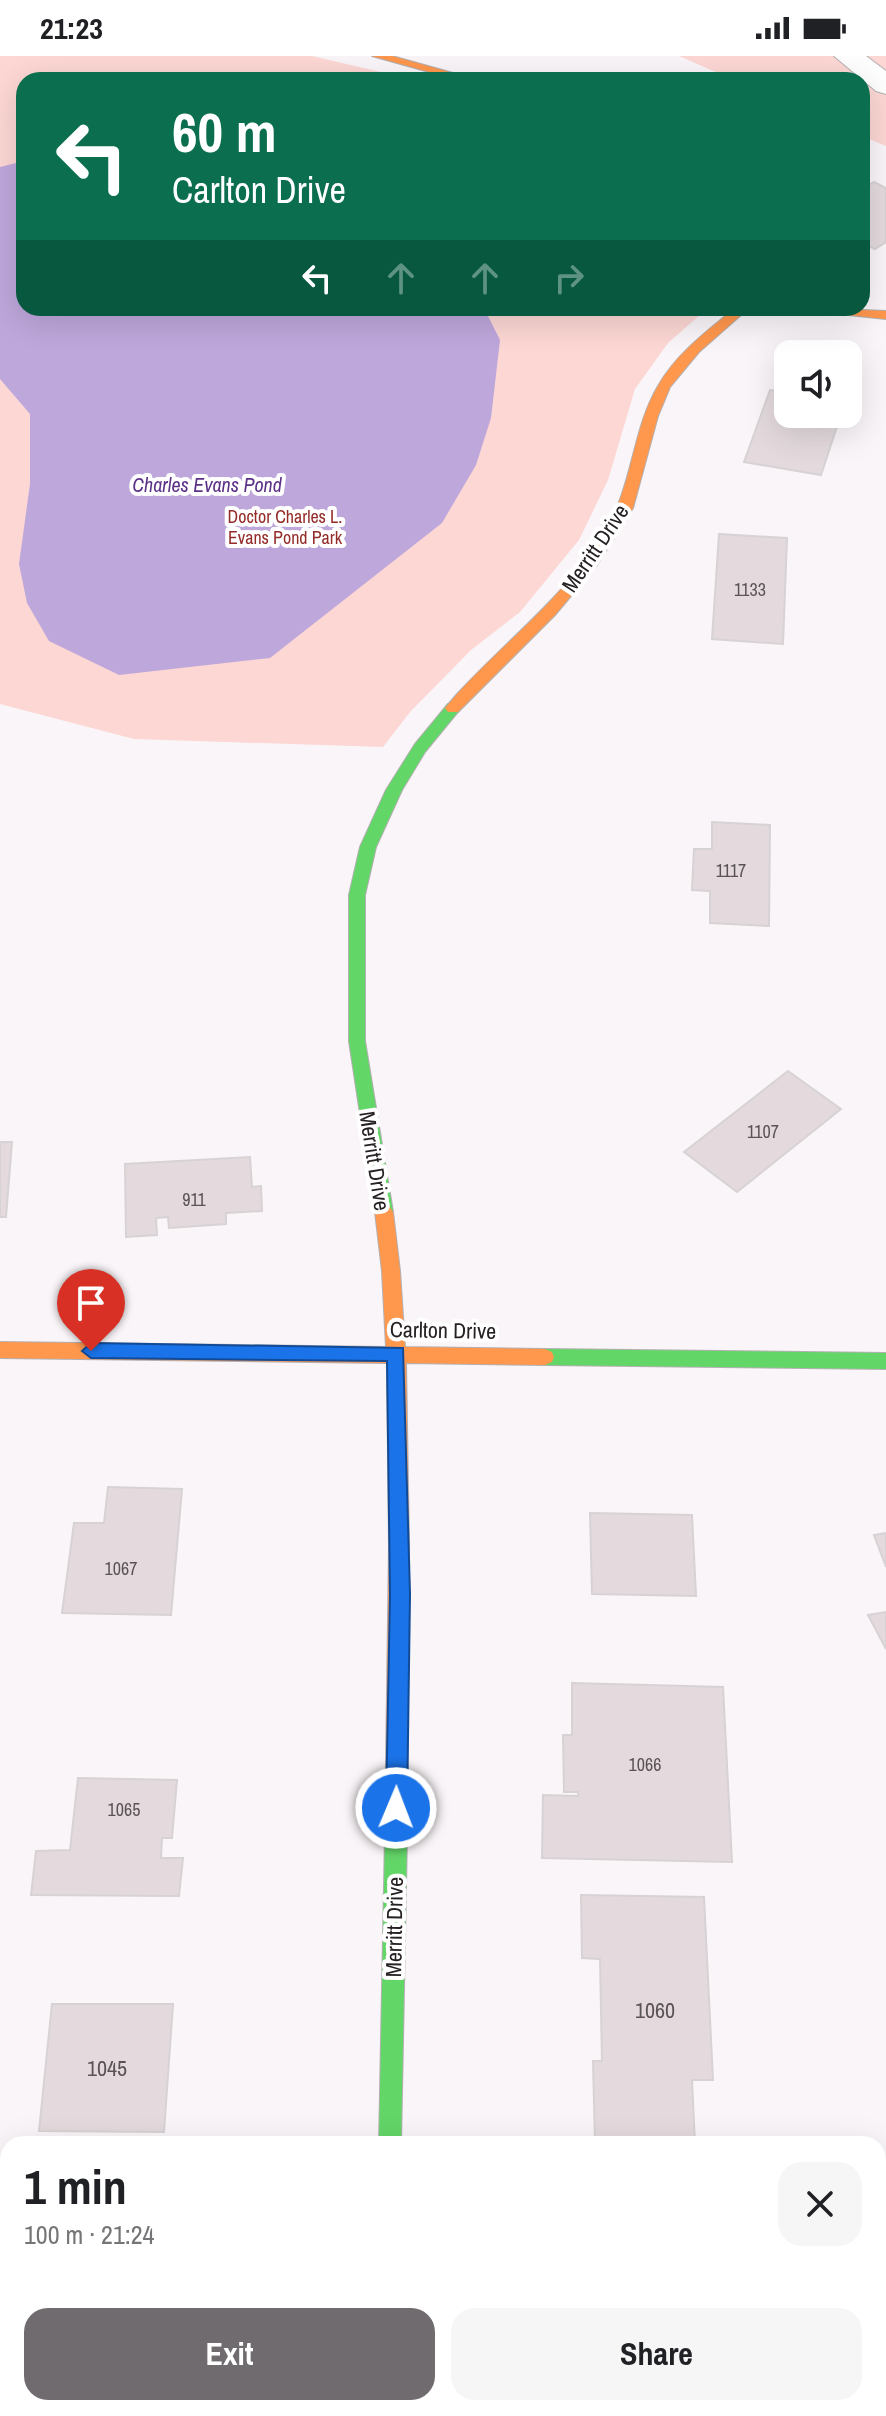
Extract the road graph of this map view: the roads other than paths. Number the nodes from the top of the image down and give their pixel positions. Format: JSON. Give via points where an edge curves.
{"nodes":[{"id":1,"x":378,"y":56,"type":"edge"},
{"id":2,"x":848,"y":56,"type":"edge"},
{"id":3,"x":441,"y":72,"type":"edge"},
{"id":4,"x":869,"y":72,"type":"edge"},
{"id":5,"x":870,"y":73,"type":"edge"},
{"id":6,"x":886,"y":85,"type":"edge"},
{"id":7,"x":733,"y":316,"type":"edge"},
{"id":8,"x":0,"y":1350,"type":"edge"},
{"id":9,"x":396,"y":1354,"type":"junction"},
{"id":10,"x":886,"y":1361,"type":"edge"},
{"id":11,"x":390,"y":2136,"type":"edge"}],
"edges":[{"from":1,"to":3,"type":"street"},
{"from":2,"to":4,"type":"street"},
{"from":5,"to":6,"type":"street"},
{"from":7,"to":9,"type":"street","name":"Merritt Drive","via":[[700,344],[657,400],[636,483],[619,521],[541,621],[442,717],[394,790],[368,847],[357,895],[357,1041],[394,1275]]},
{"from":8,"to":9,"type":"street","name":"Carlton Drive"},
{"from":9,"to":10,"type":"street","name":"Carlton Drive"},
{"from":9,"to":11,"type":"street","name":"Merritt Drive","via":[[400,1594]]}]}
